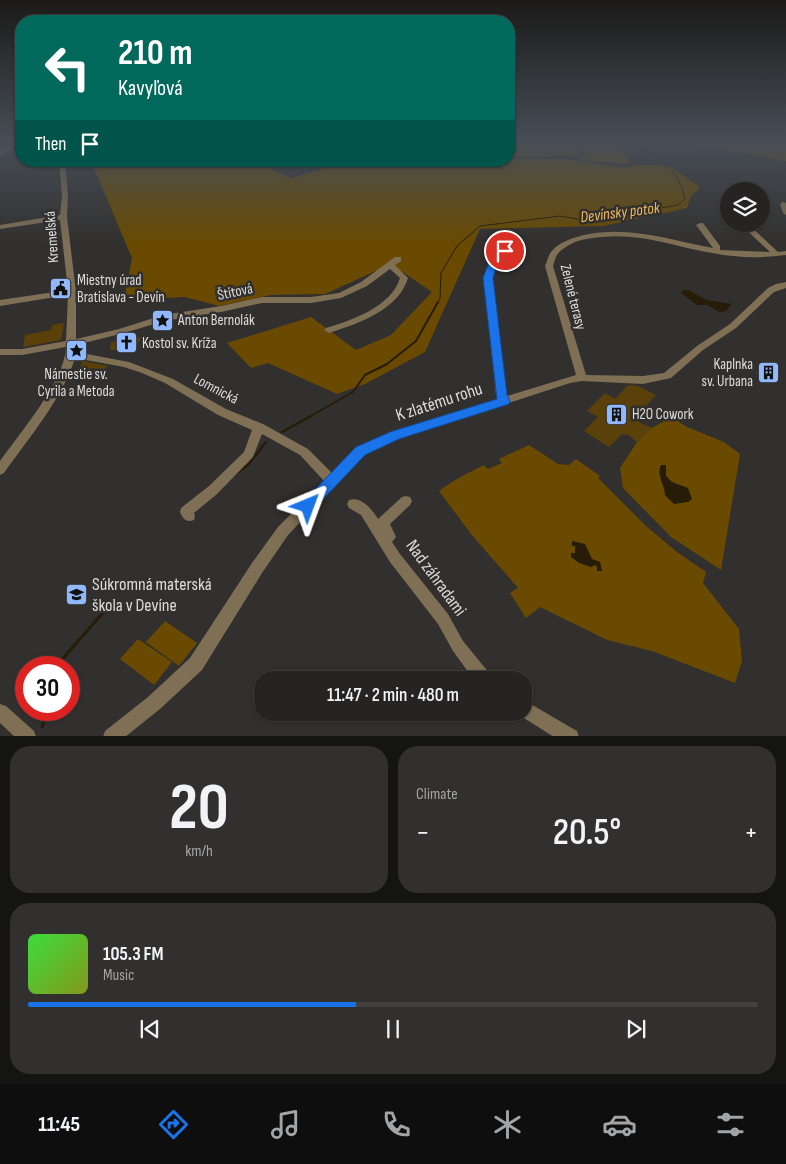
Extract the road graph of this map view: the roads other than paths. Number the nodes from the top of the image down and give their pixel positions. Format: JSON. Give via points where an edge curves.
{"nodes":[{"id":1,"x":63,"y":175,"type":"edge"},
{"id":2,"x":784,"y":204,"type":"dead end"},
{"id":3,"x":786,"y":213,"type":"edge"},
{"id":4,"x":64,"y":217,"type":"junction"},
{"id":5,"x":700,"y":225,"type":"dead end"},
{"id":6,"x":0,"y":227,"type":"edge"},
{"id":7,"x":753,"y":232,"type":"edge"},
{"id":8,"x":518,"y":244,"type":"dead end"},
{"id":9,"x":717,"y":252,"type":"junction"},
{"id":10,"x":786,"y":253,"type":"edge"},
{"id":11,"x":776,"y":254,"type":"junction"},
{"id":12,"x":786,"y":285,"type":"edge"},
{"id":13,"x":72,"y":292,"type":"junction"},
{"id":14,"x":0,"y":303,"type":"edge"},
{"id":15,"x":329,"y":330,"type":"dead end"},
{"id":16,"x":70,"y":349,"type":"junction"},
{"id":17,"x":0,"y":352,"type":"edge"},
{"id":18,"x":582,"y":378,"type":"junction"},
{"id":19,"x":504,"y":401,"type":"junction"},
{"id":20,"x":258,"y":427,"type":"junction"},
{"id":21,"x":0,"y":470,"type":"edge"},
{"id":22,"x":332,"y":481,"type":"junction"},
{"id":23,"x":406,"y":501,"type":"dead end"},
{"id":24,"x":353,"y":504,"type":"dead end"},
{"id":25,"x":189,"y":516,"type":"dead end"},
{"id":26,"x":395,"y":558,"type":"junction"},
{"id":27,"x":477,"y":671,"type":"edge"},
{"id":28,"x":0,"y":712,"type":"edge"},
{"id":29,"x":532,"y":713,"type":"edge"},
{"id":30,"x":28,"y":736,"type":"edge"},
{"id":31,"x":111,"y":736,"type":"edge"},
{"id":32,"x":571,"y":736,"type":"edge"}],
"edges":[{"from":1,"to":4,"type":"street","name":"Kremeľská"},
{"from":2,"to":3,"type":"street"},
{"from":4,"to":6,"type":"street"},
{"from":4,"to":13,"type":"street","name":"Kremeľská"},
{"from":5,"to":9,"type":"street"},
{"from":7,"to":11,"type":"street"},
{"from":8,"to":19,"type":"street","via":[[494,259],[488,278]]},
{"from":9,"to":11,"type":"street","name":"Zelené terasy"},
{"from":9,"to":18,"type":"street","name":"Zelené terasy","via":[[626,234],[588,236],[559,246],[553,252],[549,266]]},
{"from":10,"to":11,"type":"street","name":"Zelené terasy"},
{"from":12,"to":18,"type":"street","name":"K zlatému rohu","via":[[771,290],[733,326],[705,344],[667,376],[643,380]]},
{"from":13,"to":14,"type":"street"},
{"from":13,"to":16,"type":"street","name":"Kremeľská"},
{"from":15,"to":16,"type":"street","name":"Štítová","via":[[365,316],[398,292],[404,278],[394,262],[364,284],[341,294],[310,300],[262,300],[222,310],[168,317]]},
{"from":16,"to":17,"type":"street","name":"Štítová"},
{"from":16,"to":20,"type":"street","name":"Lomnická","via":[[146,371],[222,412]]},
{"from":16,"to":21,"type":"street","name":"Kremeľská","via":[[65,374]]},
{"from":18,"to":19,"type":"street","name":"K zlatému rohu","via":[[562,381]]},
{"from":19,"to":22,"type":"street","name":"K zlatému rohu","via":[[368,447]]},
{"from":20,"to":22,"type":"street","name":"Lomnická","via":[[304,452]]},
{"from":20,"to":25,"type":"street","via":[[249,454],[186,512]]},
{"from":22,"to":31,"type":"street","name":"K zlatému rohu","via":[[284,531],[196,664],[154,703]]},
{"from":23,"to":26,"type":"street","via":[[383,522],[398,553]]},
{"from":24,"to":26,"type":"street","name":"Nad záhradami","via":[[366,511]]},
{"from":26,"to":27,"type":"street","name":"Nad záhradami","via":[[443,619]]},
{"from":28,"to":30,"type":"street"},
{"from":29,"to":32,"type":"street"}]}
